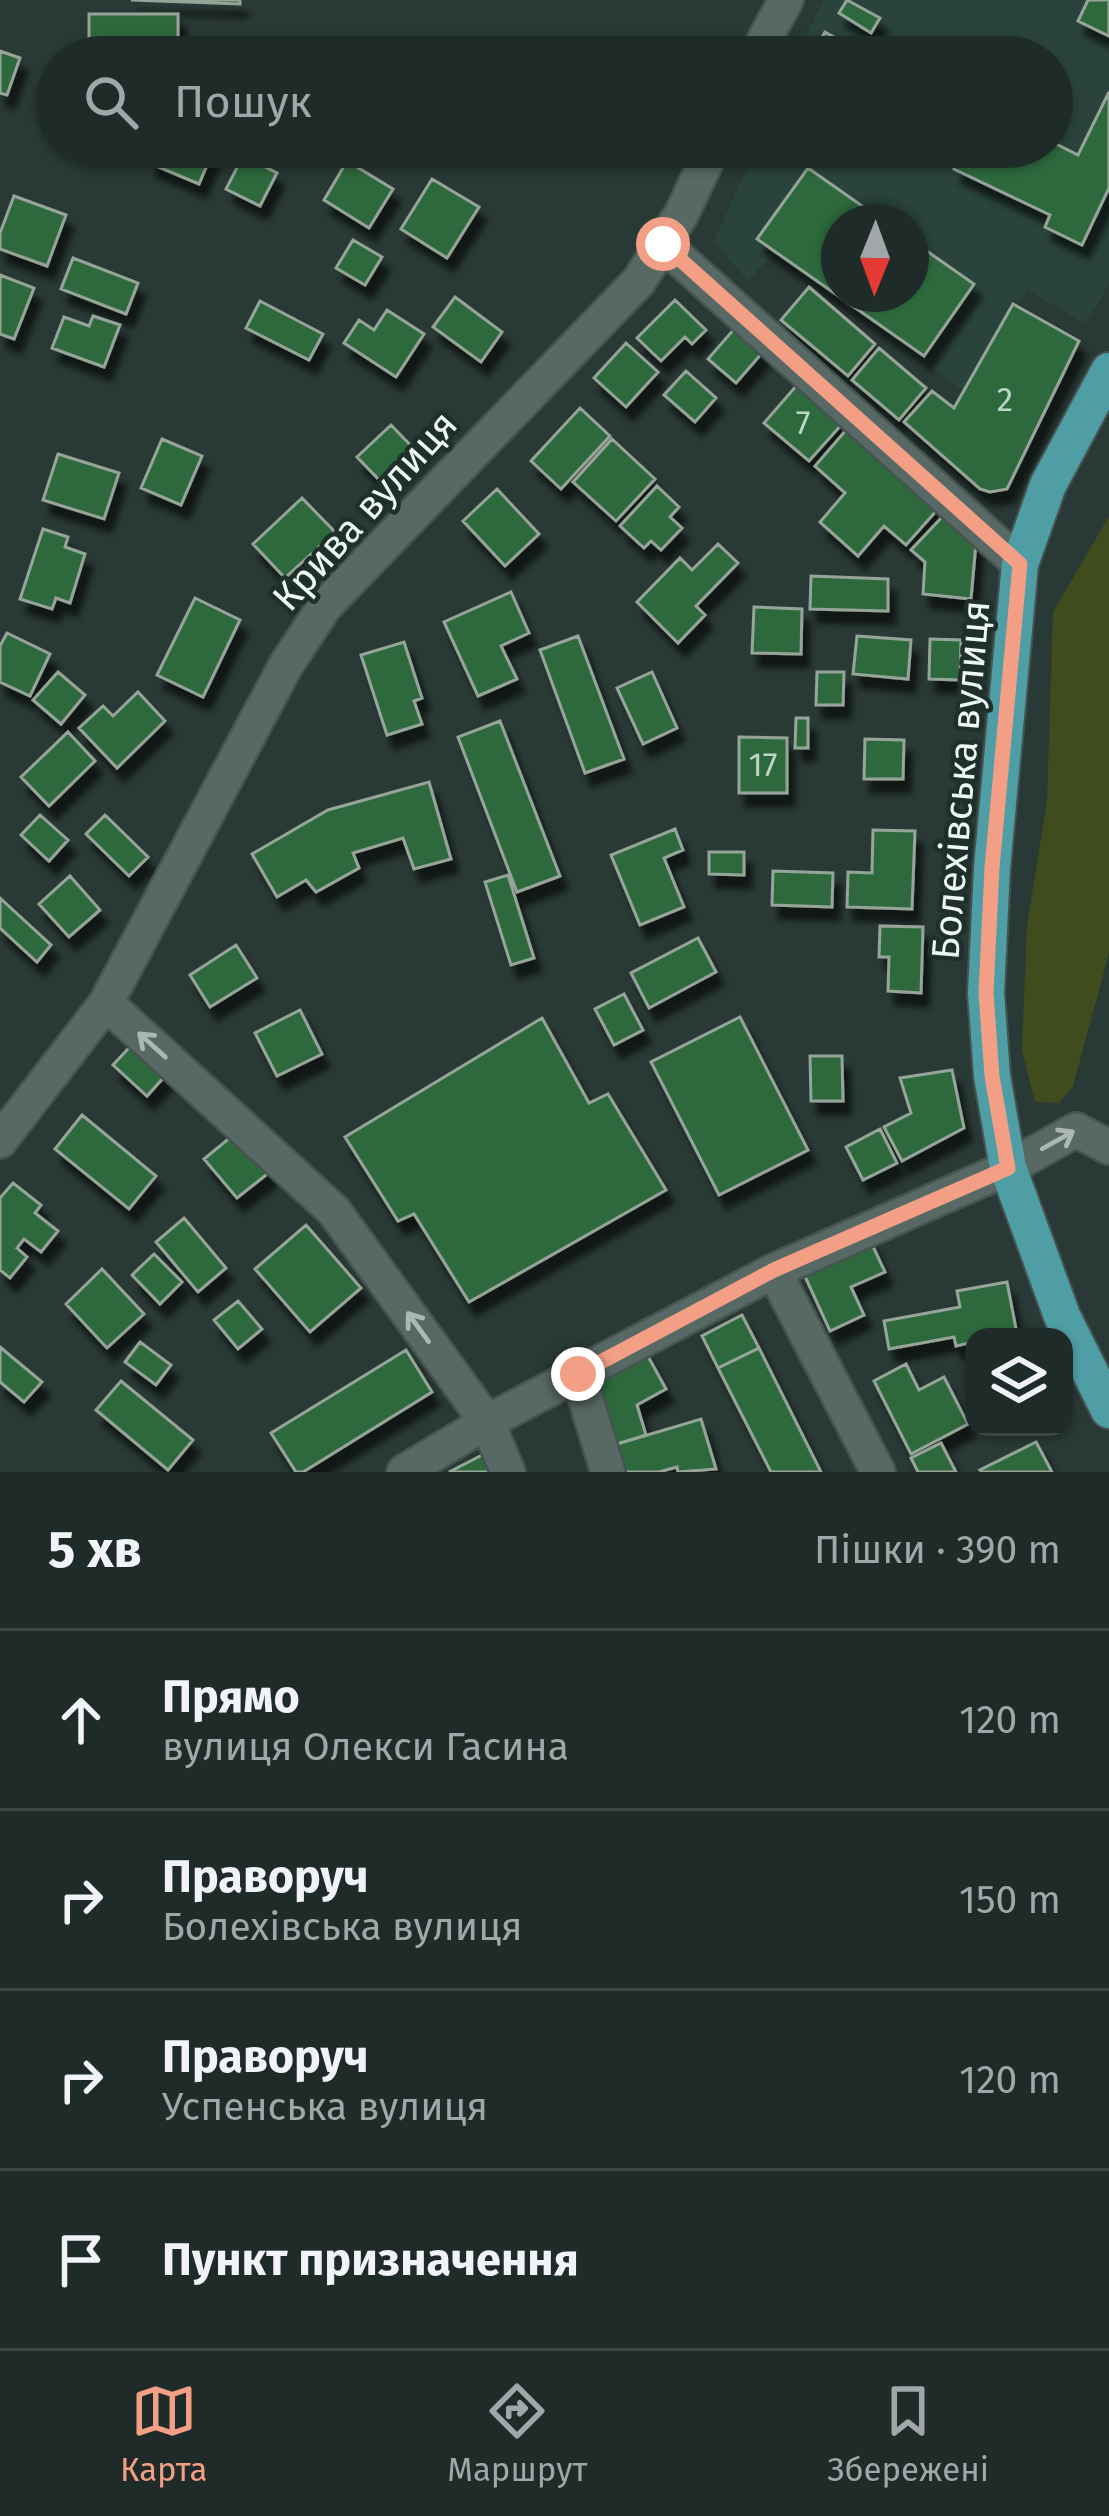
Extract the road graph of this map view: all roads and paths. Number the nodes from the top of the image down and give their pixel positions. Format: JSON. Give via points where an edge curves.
{"nodes":[{"id":1,"x":786,"y":0,"type":"edge"},
{"id":2,"x":766,"y":36,"type":"edge"},
{"id":3,"x":703,"y":168,"type":"edge"},
{"id":4,"x":663,"y":244,"type":"junction"},
{"id":5,"x":1109,"y":371,"type":"edge"},
{"id":6,"x":1020,"y":564,"type":"junction"},
{"id":7,"x":106,"y":1003,"type":"junction"},
{"id":8,"x":0,"y":1141,"type":"edge"},
{"id":9,"x":1109,"y":1147,"type":"edge"},
{"id":10,"x":1008,"y":1168,"type":"junction"},
{"id":11,"x":774,"y":1270,"type":"junction"},
{"id":12,"x":578,"y":1374,"type":"junction"},
{"id":13,"x":1109,"y":1410,"type":"edge"},
{"id":14,"x":487,"y":1422,"type":"junction"},
{"id":15,"x":404,"y":1472,"type":"edge"},
{"id":16,"x":508,"y":1472,"type":"edge"},
{"id":17,"x":608,"y":1472,"type":"edge"},
{"id":18,"x":878,"y":1472,"type":"edge"}],
"edges":[{"from":1,"to":2,"type":"street"},
{"from":3,"to":4,"type":"street","name":"Крива вулиця"},
{"from":4,"to":6,"type":"street"},
{"from":4,"to":7,"type":"street","name":"Крива вулиця","via":[[639,281],[325,606]]},
{"from":5,"to":6,"type":"main road","name":"Болехівська вулиця","via":[[1048,485]]},
{"from":6,"to":10,"type":"main road","name":"Болехівська вулиця","via":[[986,993]]},
{"from":7,"to":8,"type":"street","name":"Крива вулиця"},
{"from":14,"to":7,"type":"street","one_way":true,"via":[[334,1211]]},
{"from":10,"to":9,"type":"street","one_way":true,"via":[[1076,1130]]},
{"from":10,"to":11,"type":"street"},
{"from":10,"to":13,"type":"main road","name":"Болехівська вулиця","via":[[1062,1316]]},
{"from":11,"to":12,"type":"street"},
{"from":11,"to":18,"type":"street"},
{"from":12,"to":14,"type":"street"},
{"from":12,"to":17,"type":"street"},
{"from":14,"to":15,"type":"street"},
{"from":14,"to":16,"type":"street"}]}
